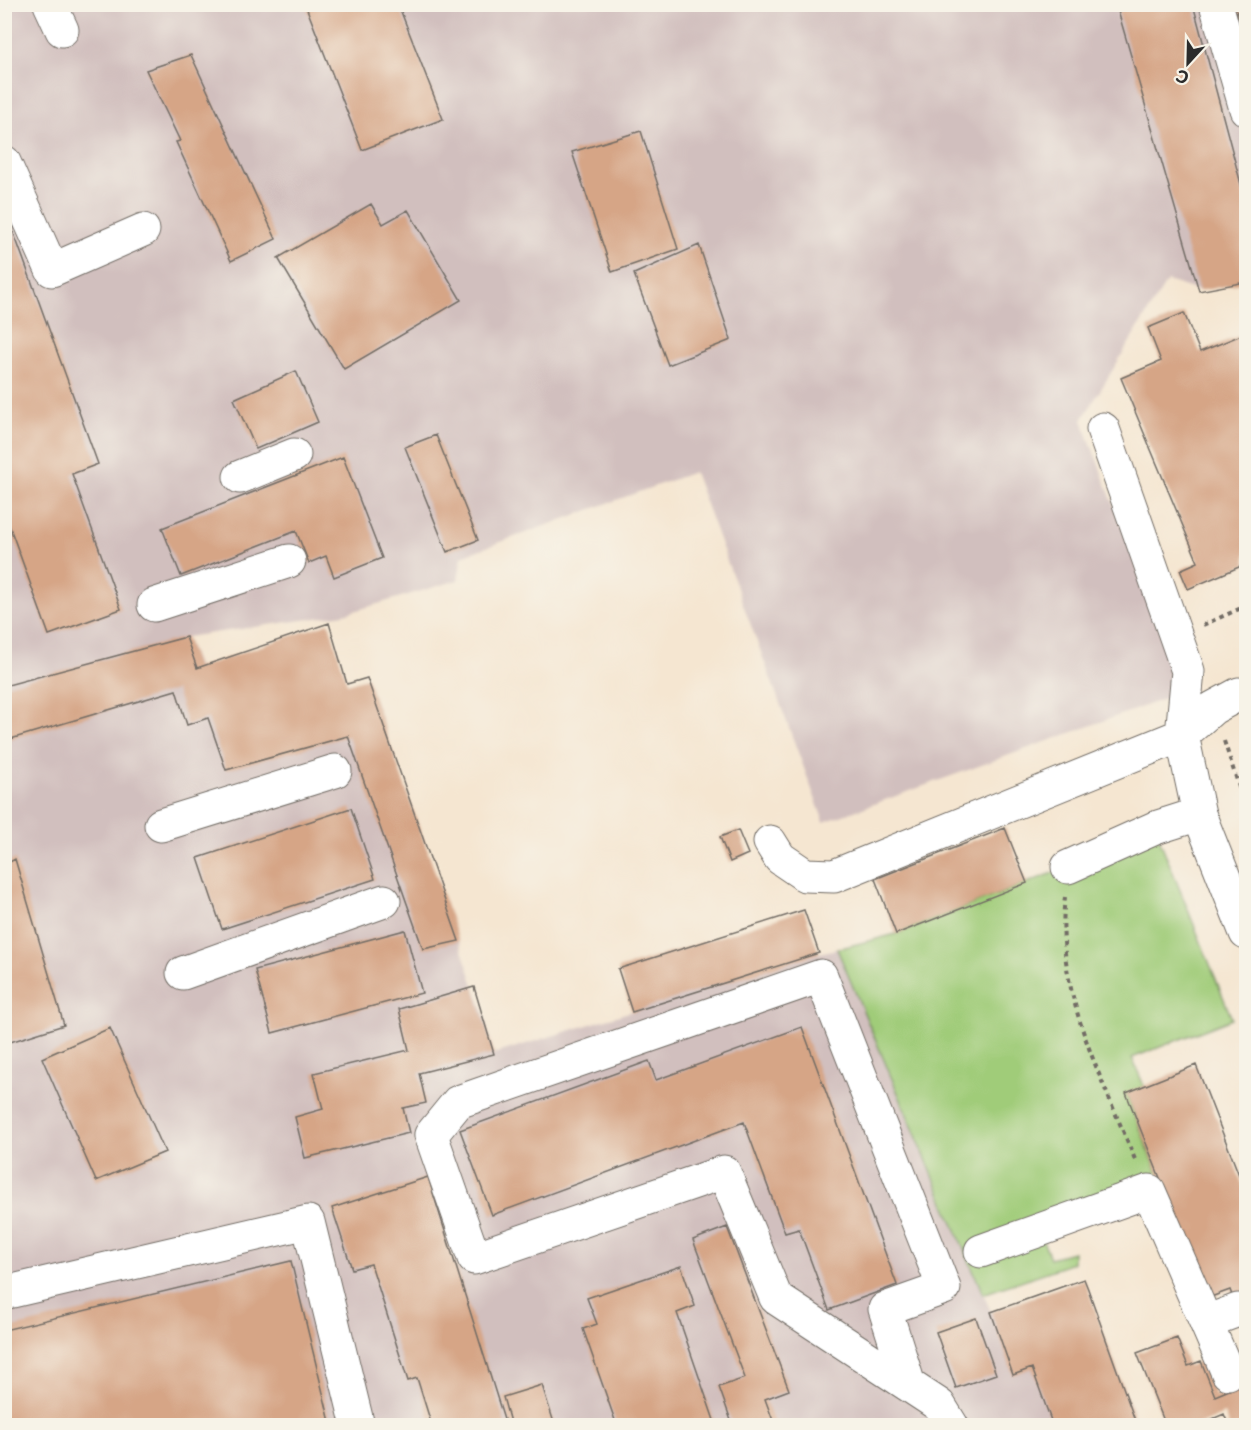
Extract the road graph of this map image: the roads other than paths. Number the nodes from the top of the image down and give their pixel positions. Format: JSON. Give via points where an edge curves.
{"nodes":[{"id":1,"x":1216,"y":4,"type":"edge"},
{"id":2,"x":1246,"y":109,"type":"edge"},
{"id":3,"x":4,"y":162,"type":"edge"},
{"id":4,"x":143,"y":230,"type":"dead end"},
{"id":5,"x":1103,"y":429,"type":"dead end"},
{"id":6,"x":294,"y":455,"type":"dead end"},
{"id":7,"x":240,"y":477,"type":"dead end"},
{"id":8,"x":289,"y":561,"type":"dead end"},
{"id":9,"x":154,"y":605,"type":"dead end"},
{"id":10,"x":1239,"y":694,"type":"dead end"},
{"id":11,"x":1182,"y":735,"type":"junction"},
{"id":12,"x":335,"y":771,"type":"dead end"},
{"id":13,"x":1199,"y":814,"type":"junction"},
{"id":14,"x":161,"y":825,"type":"dead end"},
{"id":15,"x":770,"y":842,"type":"dead end"},
{"id":16,"x":1068,"y":867,"type":"road end"},
{"id":17,"x":384,"y":901,"type":"dead end"},
{"id":18,"x":1246,"y":933,"type":"edge"},
{"id":19,"x":183,"y":973,"type":"dead end"},
{"id":20,"x":981,"y":1251,"type":"dead end"},
{"id":21,"x":4,"y":1293,"type":"edge"},
{"id":22,"x":1238,"y":1310,"type":"dead end"},
{"id":23,"x":1206,"y":1322,"type":"junction"},
{"id":24,"x":1228,"y":1373,"type":"dead end"},
{"id":25,"x":909,"y":1385,"type":"junction"},
{"id":26,"x":358,"y":1425,"type":"edge"},
{"id":27,"x":952,"y":1425,"type":"edge"}],
"edges":[{"from":1,"to":2,"type":"lane"},
{"from":3,"to":4,"type":"lane","via":[[52,270]]},
{"from":5,"to":11,"type":"lane","via":[[1188,672]]},
{"from":6,"to":7,"type":"lane"},
{"from":8,"to":9,"type":"lane"},
{"from":10,"to":11,"type":"lane","via":[[1213,708]]},
{"from":11,"to":13,"type":"lane"},
{"from":11,"to":15,"type":"lane","via":[[834,876],[805,875],[780,858]]},
{"from":12,"to":14,"type":"lane"},
{"from":13,"to":16,"type":"lane","via":[[1155,828]]},
{"from":13,"to":18,"type":"lane"},
{"from":17,"to":19,"type":"lane"},
{"from":20,"to":23,"type":"lane","via":[[1149,1191]]},
{"from":21,"to":26,"type":"lane","via":[[308,1222]]},
{"from":22,"to":23,"type":"lane"},
{"from":23,"to":24,"type":"lane"},
{"from":25,"to":25,"type":"lane","via":[[776,1298],[724,1172],[474,1258],[431,1135],[458,1102],[821,976],[944,1288],[885,1309]]},
{"from":25,"to":27,"type":"lane","via":[[939,1405]]}]}
